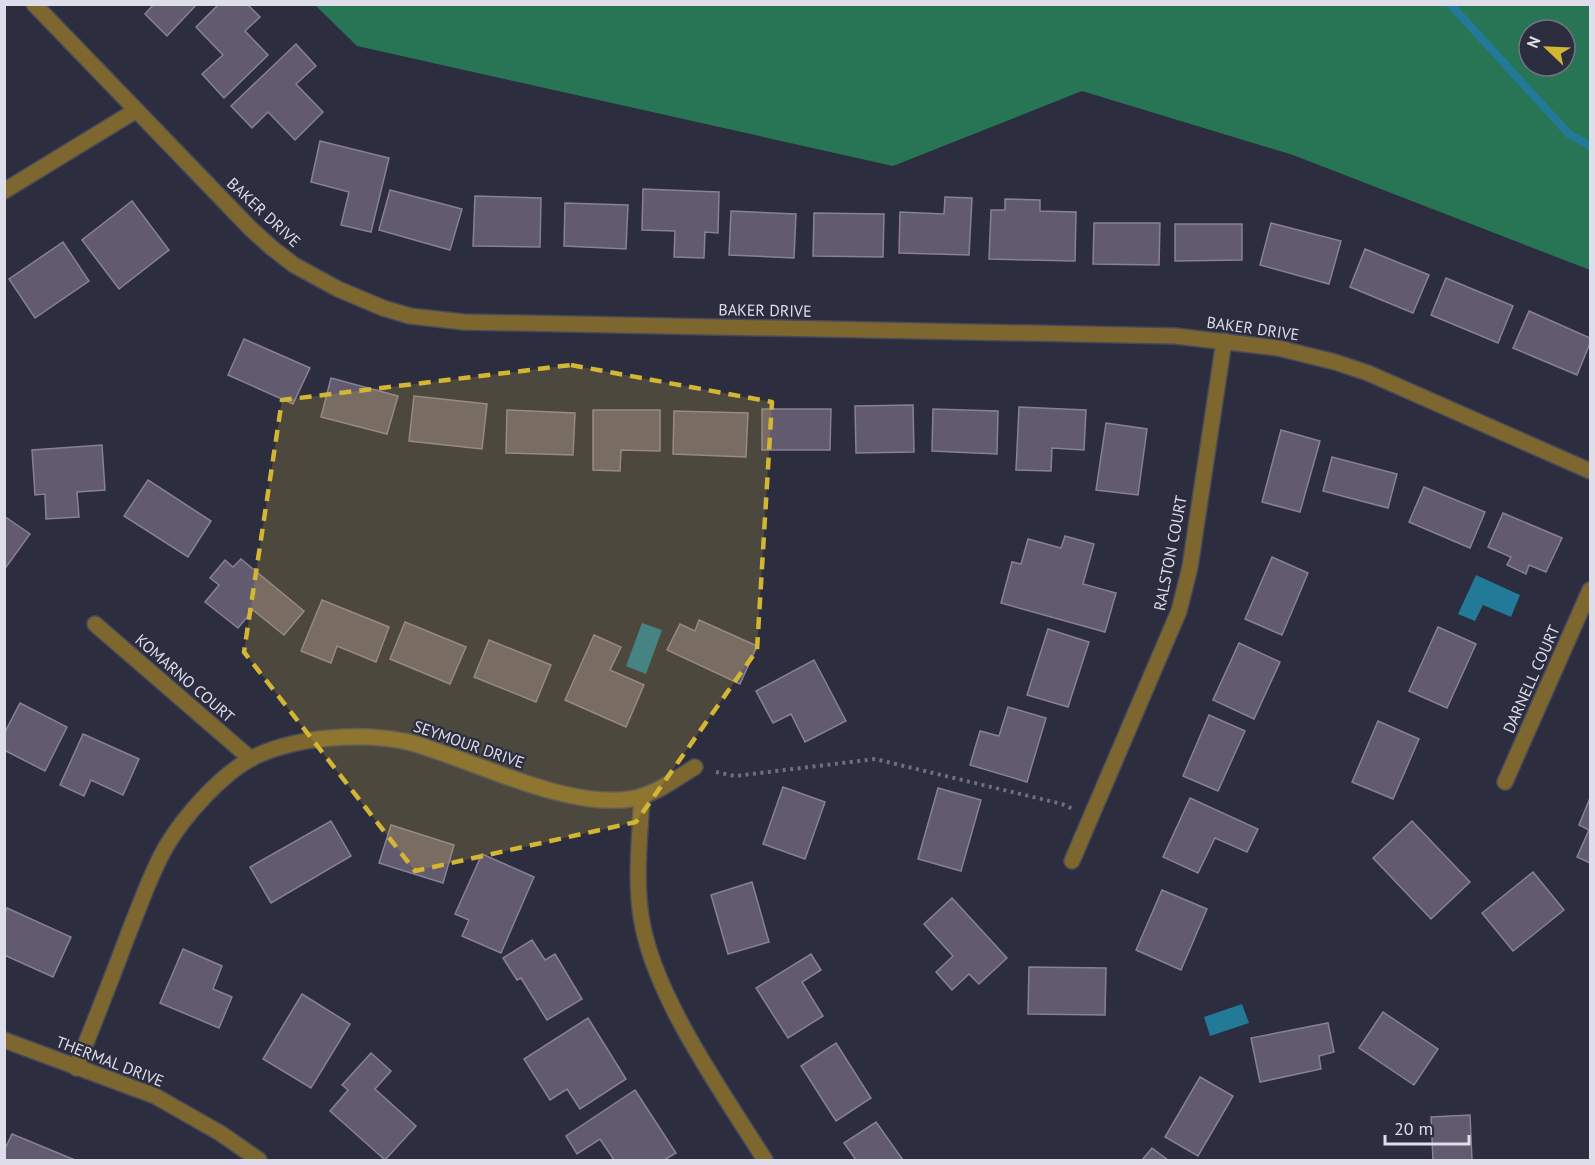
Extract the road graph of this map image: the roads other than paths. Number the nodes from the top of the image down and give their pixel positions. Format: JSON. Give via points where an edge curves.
{"nodes":[{"id":1,"x":34,"y":4,"type":"edge"},
{"id":2,"x":135,"y":111,"type":"junction"},
{"id":3,"x":4,"y":191,"type":"edge"},
{"id":4,"x":1224,"y":341,"type":"junction"},
{"id":5,"x":1590,"y":471,"type":"edge"},
{"id":6,"x":1590,"y":590,"type":"edge"},
{"id":7,"x":95,"y":624,"type":"dead end"},
{"id":8,"x":251,"y":759,"type":"junction"},
{"id":9,"x":695,"y":767,"type":"road end"},
{"id":10,"x":1505,"y":782,"type":"dead end"},
{"id":11,"x":642,"y":796,"type":"junction"},
{"id":12,"x":1072,"y":861,"type":"dead end"},
{"id":13,"x":4,"y":1040,"type":"edge"},
{"id":14,"x":76,"y":1068,"type":"junction"},
{"id":15,"x":259,"y":1161,"type":"edge"},
{"id":16,"x":765,"y":1161,"type":"edge"}],
"edges":[{"from":1,"to":2,"type":"street","name":"BAKER DRIVE"},
{"from":2,"to":3,"type":"street"},
{"from":2,"to":4,"type":"street","name":"BAKER DRIVE","via":[[272,248],[294,265],[363,301],[410,315],[464,322],[1163,335]]},
{"from":4,"to":5,"type":"street","name":"BAKER DRIVE","via":[[1297,352],[1368,374]]},
{"from":4,"to":12,"type":"street","name":"RALSTON COURT","via":[[1182,602]]},
{"from":6,"to":10,"type":"street","name":"DARNELL COURT"},
{"from":7,"to":8,"type":"street","name":"KOMARNO COURT"},
{"from":8,"to":11,"type":"street","name":"SEYMOUR DRIVE","via":[[303,742],[376,737],[405,741],[574,796],[629,800]]},
{"from":8,"to":14,"type":"street","name":"SEYMOUR DRIVE","via":[[207,795],[167,844]]},
{"from":9,"to":11,"type":"street","name":"SEYMOUR DRIVE"},
{"from":11,"to":16,"type":"street","via":[[638,884],[648,947],[697,1051]]},
{"from":13,"to":14,"type":"street","name":"THERMAL DRIVE"},
{"from":14,"to":15,"type":"street","name":"THERMAL DRIVE","via":[[154,1096],[220,1133]]}]}
